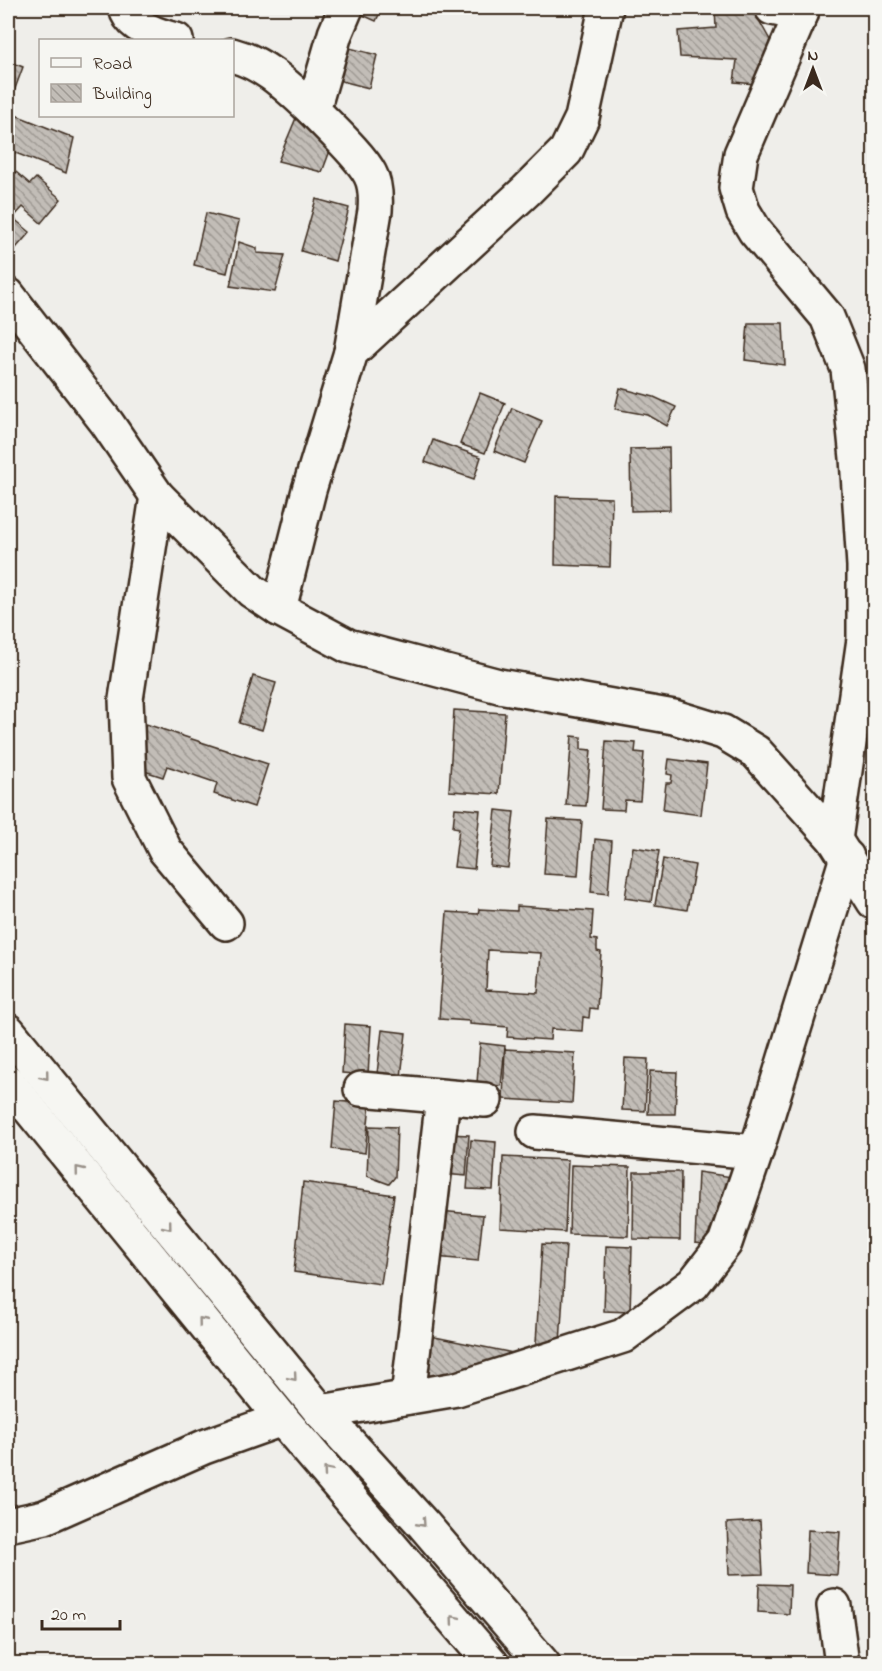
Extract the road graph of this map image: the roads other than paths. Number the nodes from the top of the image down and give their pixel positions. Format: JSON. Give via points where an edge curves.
{"nodes":[{"id":1,"x":126,"y":8,"type":"edge"},
{"id":2,"x":346,"y":8,"type":"edge"},
{"id":3,"x":606,"y":8,"type":"edge"},
{"id":4,"x":792,"y":10,"type":"edge"},
{"id":5,"x":172,"y":39,"type":"edge"},
{"id":6,"x":234,"y":56,"type":"edge"},
{"id":7,"x":313,"y":110,"type":"junction"},
{"id":8,"x":8,"y":295,"type":"edge"},
{"id":9,"x":351,"y":351,"type":"junction"},
{"id":10,"x":157,"y":496,"type":"junction"},
{"id":11,"x":279,"y":609,"type":"junction"},
{"id":12,"x":841,"y":848,"type":"junction"},
{"id":13,"x":874,"y":902,"type":"edge"},
{"id":14,"x":226,"y":922,"type":"dead end"},
{"id":15,"x":8,"y":1030,"type":"edge"},
{"id":16,"x":8,"y":1082,"type":"edge"},
{"id":17,"x":360,"y":1089,"type":"dead end"},
{"id":18,"x":443,"y":1096,"type":"junction"},
{"id":19,"x":485,"y":1100,"type":"dead end"},
{"id":20,"x":535,"y":1132,"type":"dead end"},
{"id":21,"x":756,"y":1152,"type":"junction"},
{"id":22,"x":408,"y":1397,"type":"junction"},
{"id":23,"x":321,"y":1412,"type":"junction"},
{"id":24,"x":282,"y":1419,"type":"junction"},
{"id":25,"x":8,"y":1525,"type":"edge"},
{"id":26,"x":834,"y":1606,"type":"dead end"},
{"id":27,"x":492,"y":1664,"type":"edge"},
{"id":28,"x":543,"y":1664,"type":"edge"},
{"id":29,"x":842,"y":1664,"type":"edge"}],
"edges":[{"from":1,"to":5,"type":"street","via":[[140,26]]},
{"from":2,"to":7,"type":"street"},
{"from":3,"to":9,"type":"street","via":[[582,118],[566,151]]},
{"from":4,"to":12,"type":"street","via":[[741,154],[736,188],[743,212],[755,231],[827,317],[849,369],[864,555],[864,639]]},
{"from":6,"to":7,"type":"street","via":[[276,75]]},
{"from":7,"to":9,"type":"street","via":[[361,161],[376,192]]},
{"from":8,"to":10,"type":"street","via":[[107,423]]},
{"from":9,"to":11,"type":"street","via":[[309,490]]},
{"from":10,"to":11,"type":"street","via":[[252,591]]},
{"from":10,"to":14,"type":"street","via":[[126,699],[129,778],[165,850]]},
{"from":11,"to":12,"type":"street","via":[[358,648],[499,686],[674,717],[723,732],[756,752]]},
{"from":12,"to":13,"type":"street"},
{"from":12,"to":21,"type":"street"},
{"from":15,"to":23,"type":"street","one_way":true},
{"from":24,"to":16,"type":"street","one_way":true},
{"from":17,"to":18,"type":"street"},
{"from":18,"to":19,"type":"street"},
{"from":18,"to":22,"type":"street"},
{"from":20,"to":21,"type":"street"},
{"from":21,"to":22,"type":"street","via":[[725,1243],[693,1284],[623,1336],[457,1389]]},
{"from":22,"to":23,"type":"street"},
{"from":23,"to":28,"type":"street","one_way":true,"via":[[424,1524]]},
{"from":24,"to":25,"type":"street","via":[[204,1447],[45,1517]]},
{"from":27,"to":24,"type":"street","one_way":true},
{"from":26,"to":29,"type":"street"}]}
